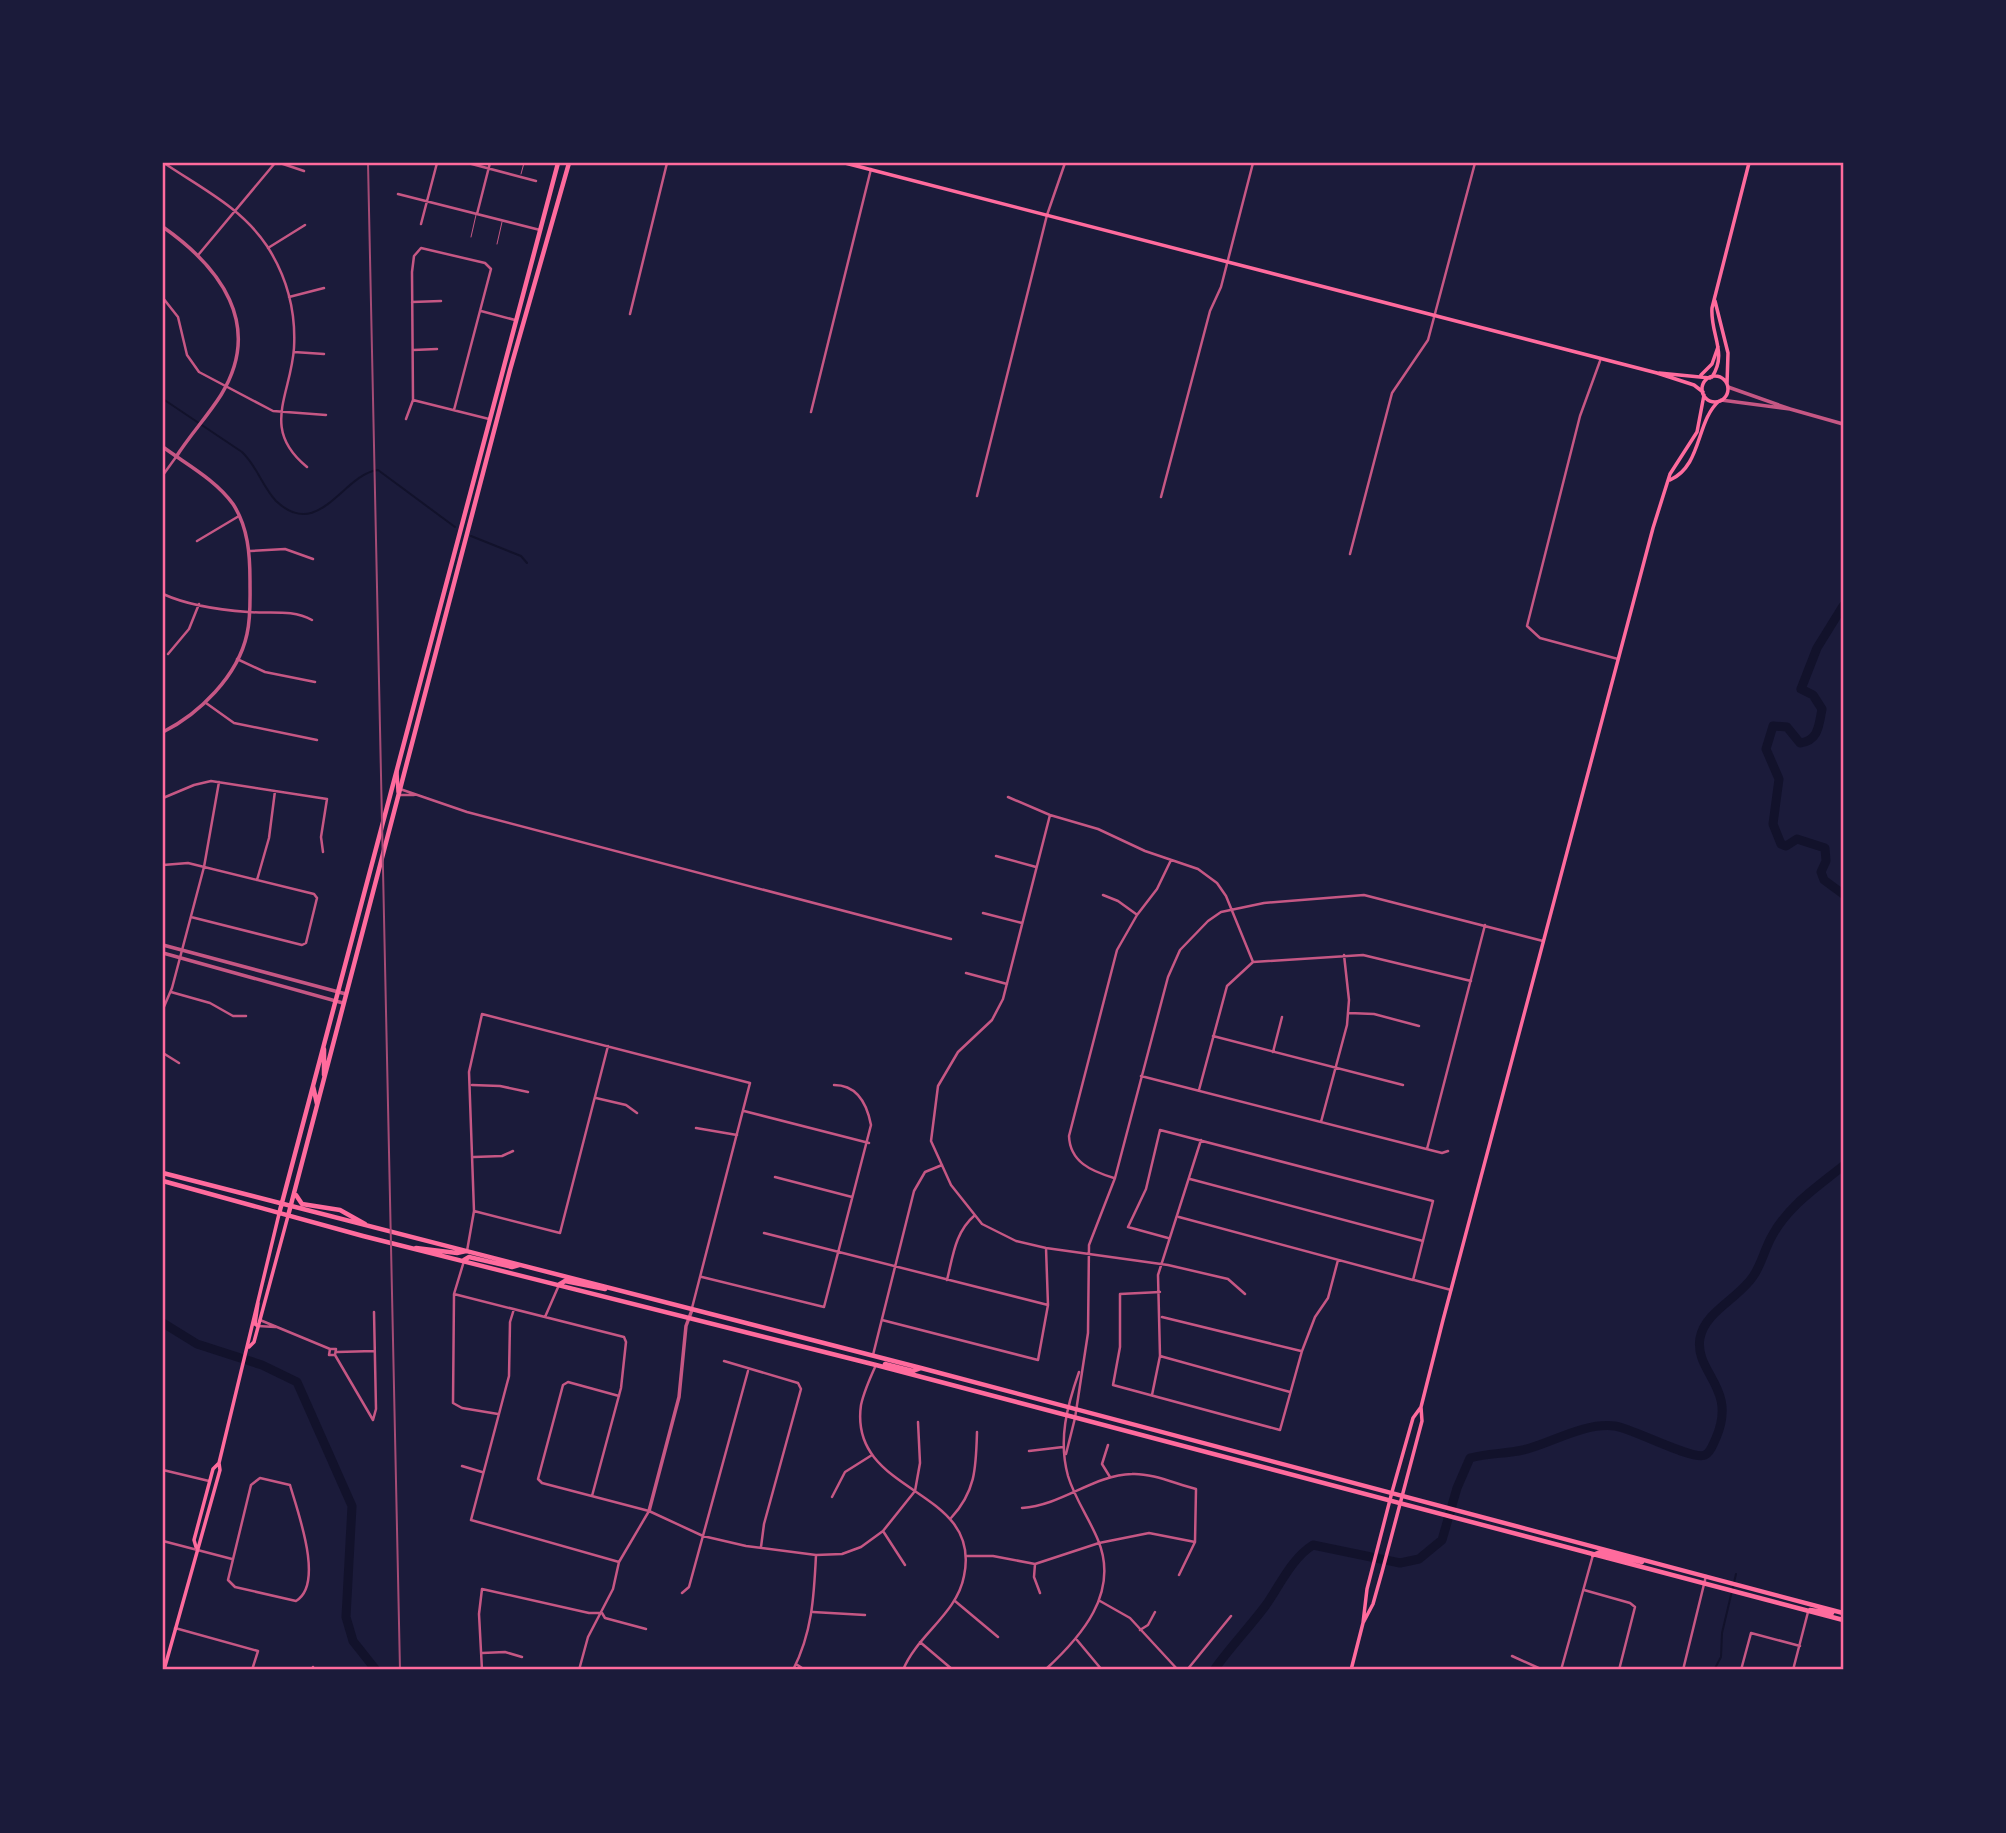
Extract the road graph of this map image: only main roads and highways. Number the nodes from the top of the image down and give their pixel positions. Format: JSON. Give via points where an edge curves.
{"nodes":[{"id":1,"x":558,"y":163,"type":"edge"},
{"id":2,"x":569,"y":163,"type":"edge"},
{"id":3,"x":845,"y":163,"type":"edge"},
{"id":4,"x":1749,"y":163,"type":"edge"},
{"id":5,"x":540,"y":230,"type":"junction"},
{"id":6,"x":545,"y":244,"type":"junction"},
{"id":7,"x":1715,"y":300,"type":"junction"},
{"id":8,"x":1718,"y":347,"type":"junction"},
{"id":9,"x":1657,"y":373,"type":"junction"},
{"id":10,"x":1700,"y":376,"type":"junction"},
{"id":11,"x":1711,"y":377,"type":"junction"},
{"id":12,"x":1728,"y":386,"type":"junction"},
{"id":13,"x":1704,"y":394,"type":"junction"},
{"id":14,"x":495,"y":398,"type":"junction"},
{"id":15,"x":1720,"y":401,"type":"junction"},
{"id":16,"x":498,"y":419,"type":"junction"},
{"id":17,"x":1670,"y":480,"type":"junction"},
{"id":18,"x":397,"y":767,"type":"junction"},
{"id":19,"x":399,"y":791,"type":"junction"},
{"id":20,"x":324,"y":1045,"type":"junction"},
{"id":21,"x":324,"y":1076,"type":"junction"},
{"id":22,"x":313,"y":1086,"type":"junction"},
{"id":23,"x":317,"y":1105,"type":"junction"},
{"id":24,"x":163,"y":1174,"type":"edge"},
{"id":25,"x":163,"y":1181,"type":"edge"},
{"id":26,"x":295,"y":1192,"type":"junction"},
{"id":27,"x":281,"y":1205,"type":"junction"},
{"id":28,"x":291,"y":1207,"type":"junction"},
{"id":29,"x":279,"y":1214,"type":"junction"},
{"id":30,"x":288,"y":1216,"type":"junction"},
{"id":31,"x":368,"y":1227,"type":"junction"},
{"id":32,"x":412,"y":1248,"type":"junction"},
{"id":33,"x":467,"y":1251,"type":"junction"},
{"id":34,"x":464,"y":1261,"type":"junction"},
{"id":35,"x":520,"y":1265,"type":"junction"},
{"id":36,"x":560,"y":1284,"type":"junction"},
{"id":37,"x":609,"y":1289,"type":"junction"},
{"id":38,"x":257,"y":1301,"type":"junction"},
{"id":39,"x":258,"y":1326,"type":"junction"},
{"id":40,"x":249,"y":1347,"type":"junction"},
{"id":41,"x":876,"y":1364,"type":"junction"},
{"id":42,"x":921,"y":1368,"type":"junction"},
{"id":43,"x":1421,"y":1407,"type":"junction"},
{"id":44,"x":219,"y":1464,"type":"junction"},
{"id":45,"x":1392,"y":1492,"type":"junction"},
{"id":46,"x":1402,"y":1495,"type":"junction"},
{"id":47,"x":1390,"y":1500,"type":"junction"},
{"id":48,"x":1400,"y":1502,"type":"junction"},
{"id":49,"x":196,"y":1550,"type":"junction"},
{"id":50,"x":1593,"y":1555,"type":"junction"},
{"id":51,"x":1650,"y":1562,"type":"junction"},
{"id":52,"x":1843,"y":1615,"type":"edge"},
{"id":53,"x":1363,"y":1623,"type":"junction"},
{"id":54,"x":164,"y":1670,"type":"edge"},
{"id":55,"x":1350,"y":1670,"type":"edge"}],
"edges":[{"from":1,"to":5,"type":"main road"},
{"from":2,"to":6,"type":"main road"},
{"from":3,"to":9,"type":"main road"},
{"from":4,"to":7,"type":"main road"},
{"from":5,"to":6,"type":"main road"},
{"from":5,"to":14,"type":"main road"},
{"from":6,"to":16,"type":"main road"},
{"from":7,"to":8,"type":"main road","via":[[1711,317]]},
{"from":7,"to":12,"type":"main road","via":[[1728,353]]},
{"from":8,"to":10,"type":"main road","via":[[1712,364]]},
{"from":8,"to":11,"type":"main road","via":[[1720,361]]},
{"from":9,"to":10,"type":"main road"},
{"from":9,"to":13,"type":"main road","via":[[1694,385]]},
{"from":10,"to":11,"type":"main road"},
{"from":11,"to":12,"type":"main road","via":[[1720,377]]},
{"from":11,"to":13,"type":"main road","via":[[1704,383]]},
{"from":12,"to":15,"type":"main road"},
{"from":13,"to":15,"type":"main road","via":[[1710,401]]},
{"from":13,"to":17,"type":"main road","via":[[1697,432]]},
{"from":14,"to":16,"type":"main road"},
{"from":14,"to":18,"type":"main road"},
{"from":15,"to":17,"type":"main road","via":[[1710,411],[1697,449]]},
{"from":16,"to":19,"type":"main road"},
{"from":17,"to":43,"type":"main road","via":[[1653,528]]},
{"from":18,"to":19,"type":"main road"},
{"from":18,"to":20,"type":"main road"},
{"from":19,"to":21,"type":"main road"},
{"from":20,"to":21,"type":"main road"},
{"from":20,"to":22,"type":"main road"},
{"from":21,"to":23,"type":"main road"},
{"from":22,"to":23,"type":"main road"},
{"from":22,"to":27,"type":"main road"},
{"from":23,"to":26,"type":"main road"},
{"from":24,"to":27,"type":"main road"},
{"from":25,"to":29,"type":"main road"},
{"from":26,"to":28,"type":"main road"},
{"from":26,"to":31,"type":"main road","via":[[302,1204],[340,1210]]},
{"from":27,"to":28,"type":"main road"},
{"from":27,"to":29,"type":"main road"},
{"from":28,"to":30,"type":"main road"},
{"from":28,"to":31,"type":"main road"},
{"from":29,"to":30,"type":"main road"},
{"from":29,"to":38,"type":"main road"},
{"from":30,"to":32,"type":"main road"},
{"from":30,"to":39,"type":"main road"},
{"from":31,"to":33,"type":"main road"},
{"from":32,"to":33,"type":"main road"},
{"from":32,"to":34,"type":"main road"},
{"from":33,"to":35,"type":"main road"},
{"from":34,"to":35,"type":"main road","via":[[469,1257]]},
{"from":34,"to":36,"type":"main road"},
{"from":35,"to":37,"type":"main road"},
{"from":36,"to":37,"type":"main road"},
{"from":36,"to":41,"type":"main road"},
{"from":37,"to":42,"type":"main road"},
{"from":38,"to":39,"type":"main road"},
{"from":38,"to":40,"type":"main road"},
{"from":39,"to":40,"type":"main road"},
{"from":40,"to":44,"type":"main road"},
{"from":41,"to":42,"type":"main road","via":[[913,1371]]},
{"from":41,"to":47,"type":"main road"},
{"from":42,"to":45,"type":"main road"},
{"from":43,"to":45,"type":"main road","via":[[1413,1418]]},
{"from":43,"to":46,"type":"main road","via":[[1422,1421]]},
{"from":44,"to":49,"type":"main road"},
{"from":44,"to":49,"type":"main road","via":[[209,1481],[194,1540]]},
{"from":45,"to":46,"type":"main road"},
{"from":45,"to":47,"type":"main road"},
{"from":46,"to":48,"type":"main road"},
{"from":46,"to":51,"type":"main road"},
{"from":47,"to":48,"type":"main road"},
{"from":47,"to":53,"type":"main road"},
{"from":48,"to":50,"type":"main road"},
{"from":48,"to":53,"type":"main road","via":[[1373,1604]]},
{"from":49,"to":54,"type":"main road"},
{"from":50,"to":51,"type":"main road","via":[[1600,1552]]},
{"from":50,"to":52,"type":"main road","via":[[1809,1611]]},
{"from":51,"to":52,"type":"main road"},
{"from":53,"to":55,"type":"main road"}]}
